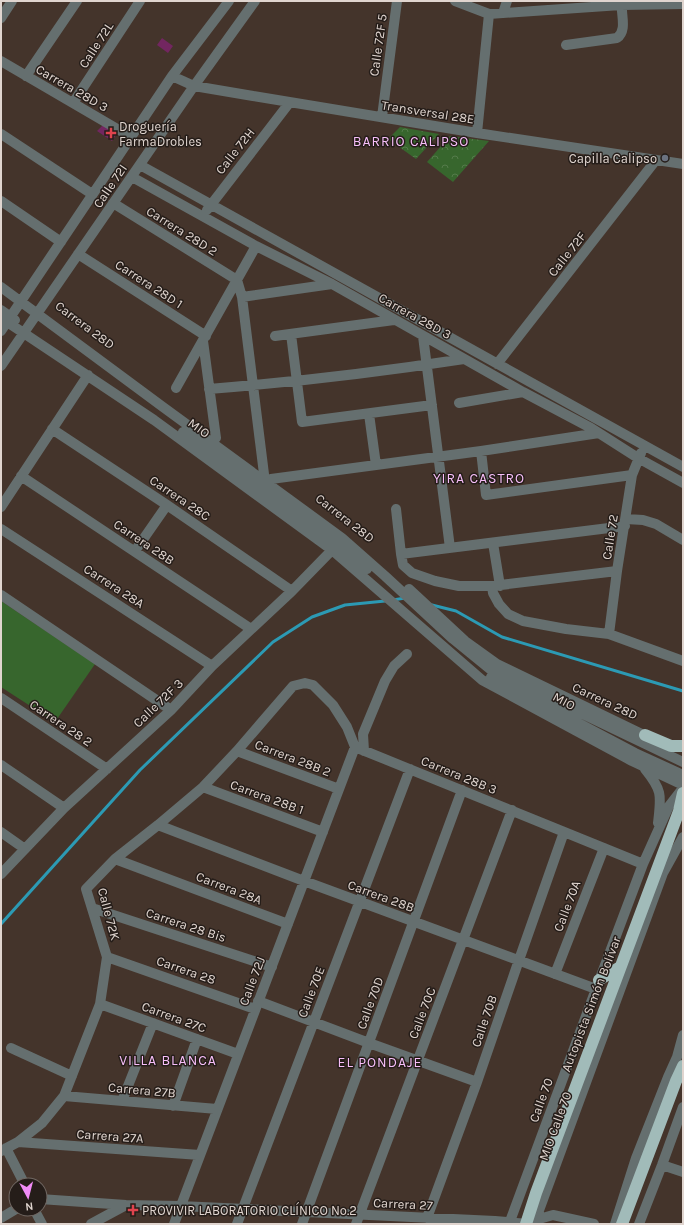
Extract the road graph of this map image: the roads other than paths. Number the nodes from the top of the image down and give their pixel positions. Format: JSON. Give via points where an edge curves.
{"nodes":[{"id":1,"x":12,"y":1,"type":"edge"},
{"id":2,"x":77,"y":1,"type":"edge"},
{"id":3,"x":140,"y":1,"type":"edge"},
{"id":4,"x":229,"y":1,"type":"edge"},
{"id":5,"x":255,"y":1,"type":"edge"},
{"id":6,"x":397,"y":1,"type":"edge"},
{"id":7,"x":507,"y":1,"type":"edge"},
{"id":8,"x":458,"y":2,"type":"edge"},
{"id":9,"x":622,"y":3,"type":"edge"},
{"id":10,"x":683,"y":4,"type":"edge"},
{"id":11,"x":503,"y":13,"type":"junction"},
{"id":12,"x":489,"y":14,"type":"junction"},
{"id":13,"x":1,"y":18,"type":"edge"},
{"id":14,"x":566,"y":45,"type":"dead end"},
{"id":15,"x":1,"y":61,"type":"edge"},
{"id":16,"x":26,"y":76,"type":"junction"},
{"id":17,"x":172,"y":76,"type":"junction"},
{"id":18,"x":194,"y":86,"type":"junction"},
{"id":19,"x":290,"y":102,"type":"junction"},
{"id":20,"x":73,"y":103,"type":"junction"},
{"id":21,"x":382,"y":117,"type":"junction"},
{"id":22,"x":477,"y":133,"type":"junction"},
{"id":23,"x":1,"y":134,"type":"edge"},
{"id":24,"x":131,"y":137,"type":"junction"},
{"id":25,"x":656,"y":160,"type":"junction"},
{"id":26,"x":683,"y":164,"type":"edge"},
{"id":27,"x":140,"y":165,"type":"junction"},
{"id":28,"x":132,"y":177,"type":"junction"},
{"id":29,"x":92,"y":194,"type":"junction"},
{"id":30,"x":1,"y":201,"type":"edge"},
{"id":31,"x":113,"y":203,"type":"junction"},
{"id":32,"x":210,"y":204,"type":"junction"},
{"id":33,"x":202,"y":216,"type":"junction"},
{"id":34,"x":60,"y":242,"type":"junction"},
{"id":35,"x":256,"y":246,"type":"junction"},
{"id":36,"x":78,"y":254,"type":"junction"},
{"id":37,"x":237,"y":280,"type":"junction"},
{"id":38,"x":1,"y":281,"type":"edge"},
{"id":39,"x":332,"y":284,"type":"junction"},
{"id":40,"x":1,"y":287,"type":"edge"},
{"id":41,"x":242,"y":297,"type":"junction"},
{"id":42,"x":22,"y":299,"type":"junction"},
{"id":43,"x":1,"y":310,"type":"edge"},
{"id":44,"x":39,"y":311,"type":"junction"},
{"id":45,"x":394,"y":320,"type":"junction"},
{"id":46,"x":5,"y":322,"type":"edge"},
{"id":47,"x":26,"y":330,"type":"junction"},
{"id":48,"x":291,"y":334,"type":"junction"},
{"id":49,"x":275,"y":336,"type":"dead end"},
{"id":50,"x":423,"y":336,"type":"junction"},
{"id":51,"x":204,"y":339,"type":"junction"},
{"id":52,"x":464,"y":359,"type":"junction"},
{"id":53,"x":426,"y":364,"type":"junction"},
{"id":54,"x":497,"y":364,"type":"junction"},
{"id":55,"x":1,"y":366,"type":"edge"},
{"id":56,"x":88,"y":375,"type":"junction"},
{"id":57,"x":297,"y":380,"type":"junction"},
{"id":58,"x":253,"y":385,"type":"junction"},
{"id":59,"x":176,"y":388,"type":"dead end"},
{"id":60,"x":209,"y":388,"type":"junction"},
{"id":61,"x":523,"y":392,"type":"junction"},
{"id":62,"x":459,"y":403,"type":"dead end"},
{"id":63,"x":432,"y":405,"type":"junction"},
{"id":64,"x":368,"y":414,"type":"junction"},
{"id":65,"x":596,"y":419,"type":"junction"},
{"id":66,"x":52,"y":429,"type":"junction"},
{"id":67,"x":595,"y":431,"type":"junction"},
{"id":68,"x":216,"y":438,"type":"junction"},
{"id":69,"x":645,"y":446,"type":"junction"},
{"id":70,"x":481,"y":451,"type":"junction"},
{"id":71,"x":439,"y":457,"type":"junction"},
{"id":72,"x":638,"y":458,"type":"junction"},
{"id":73,"x":376,"y":464,"type":"junction"},
{"id":74,"x":683,"y":468,"type":"edge"},
{"id":75,"x":21,"y":476,"type":"junction"},
{"id":76,"x":268,"y":476,"type":"junction"},
{"id":77,"x":632,"y":476,"type":"junction"},
{"id":78,"x":683,"y":483,"type":"edge"},
{"id":79,"x":167,"y":505,"type":"junction"},
{"id":80,"x":1,"y":507,"type":"edge"},
{"id":81,"x":396,"y":509,"type":"dead end"},
{"id":82,"x":625,"y":523,"type":"junction"},
{"id":83,"x":1,"y":528,"type":"edge"},
{"id":84,"x":683,"y":540,"type":"edge"},
{"id":85,"x":493,"y":543,"type":"junction"},
{"id":86,"x":450,"y":548,"type":"junction"},
{"id":87,"x":332,"y":550,"type":"junction"},
{"id":88,"x":135,"y":552,"type":"junction"},
{"id":89,"x":401,"y":554,"type":"junction"},
{"id":90,"x":617,"y":570,"type":"junction"},
{"id":91,"x":385,"y":576,"type":"junction"},
{"id":92,"x":496,"y":586,"type":"junction"},
{"id":93,"x":292,"y":591,"type":"junction"},
{"id":94,"x":1,"y":595,"type":"edge"},
{"id":95,"x":251,"y":629,"type":"junction"},
{"id":96,"x":609,"y":634,"type":"junction"},
{"id":97,"x":436,"y":637,"type":"junction"},
{"id":98,"x":407,"y":654,"type":"dead end"},
{"id":99,"x":683,"y":661,"type":"edge"},
{"id":100,"x":212,"y":666,"type":"junction"},
{"id":101,"x":1,"y":698,"type":"edge"},
{"id":102,"x":171,"y":710,"type":"junction"},
{"id":103,"x":645,"y":734,"type":"junction"},
{"id":104,"x":683,"y":746,"type":"edge"},
{"id":105,"x":360,"y":749,"type":"junction"},
{"id":106,"x":237,"y":751,"type":"junction"},
{"id":107,"x":683,"y":756,"type":"edge"},
{"id":108,"x":632,"y":761,"type":"junction"},
{"id":109,"x":683,"y":762,"type":"edge"},
{"id":110,"x":1,"y":765,"type":"edge"},
{"id":111,"x":107,"y":769,"type":"junction"},
{"id":112,"x":410,"y":769,"type":"junction"},
{"id":113,"x":683,"y":775,"type":"edge"},
{"id":114,"x":683,"y":785,"type":"edge"},
{"id":115,"x":203,"y":787,"type":"junction"},
{"id":116,"x":683,"y":788,"type":"edge"},
{"id":117,"x":339,"y":789,"type":"junction"},
{"id":118,"x":462,"y":790,"type":"junction"},
{"id":119,"x":683,"y":793,"type":"edge"},
{"id":120,"x":64,"y":808,"type":"junction"},
{"id":121,"x":512,"y":810,"type":"junction"},
{"id":122,"x":158,"y":826,"type":"junction"},
{"id":123,"x":658,"y":830,"type":"junction"},
{"id":124,"x":1,"y":832,"type":"edge"},
{"id":125,"x":323,"y":832,"type":"junction"},
{"id":126,"x":564,"y":832,"type":"junction"},
{"id":127,"x":683,"y":837,"type":"edge"},
{"id":128,"x":604,"y":848,"type":"junction"},
{"id":129,"x":25,"y":849,"type":"junction"},
{"id":130,"x":115,"y":859,"type":"junction"},
{"id":131,"x":643,"y":864,"type":"junction"},
{"id":132,"x":1,"y":874,"type":"edge"},
{"id":133,"x":304,"y":881,"type":"junction"},
{"id":134,"x":359,"y":902,"type":"junction"},
{"id":135,"x":92,"y":908,"type":"junction"},
{"id":136,"x":414,"y":921,"type":"junction"},
{"id":137,"x":288,"y":924,"type":"junction"},
{"id":138,"x":463,"y":940,"type":"junction"},
{"id":139,"x":107,"y":956,"type":"junction"},
{"id":140,"x":518,"y":960,"type":"junction"},
{"id":141,"x":272,"y":967,"type":"junction"},
{"id":142,"x":620,"y":967,"type":"junction"},
{"id":143,"x":555,"y":974,"type":"junction"},
{"id":144,"x":597,"y":985,"type":"junction"},
{"id":145,"x":100,"y":1004,"type":"junction"},
{"id":146,"x":257,"y":1005,"type":"junction"},
{"id":147,"x":314,"y":1022,"type":"junction"},
{"id":148,"x":153,"y":1023,"type":"junction"},
{"id":149,"x":683,"y":1036,"type":"edge"},
{"id":150,"x":197,"y":1039,"type":"junction"},
{"id":151,"x":369,"y":1043,"type":"junction"},
{"id":152,"x":11,"y":1048,"type":"dead end"},
{"id":153,"x":238,"y":1054,"type":"junction"},
{"id":154,"x":418,"y":1061,"type":"junction"},
{"id":155,"x":683,"y":1066,"type":"edge"},
{"id":156,"x":72,"y":1076,"type":"junction"},
{"id":157,"x":477,"y":1082,"type":"junction"},
{"id":158,"x":64,"y":1096,"type":"junction"},
{"id":159,"x":122,"y":1101,"type":"junction"},
{"id":160,"x":173,"y":1106,"type":"junction"},
{"id":161,"x":683,"y":1106,"type":"edge"},
{"id":162,"x":217,"y":1109,"type":"junction"},
{"id":163,"x":18,"y":1142,"type":"junction"},
{"id":164,"x":3,"y":1149,"type":"edge"},
{"id":165,"x":200,"y":1155,"type":"junction"},
{"id":166,"x":662,"y":1165,"type":"junction"},
{"id":167,"x":683,"y":1172,"type":"edge"},
{"id":168,"x":21,"y":1177,"type":"edge"},
{"id":169,"x":48,"y":1200,"type":"edge"},
{"id":170,"x":126,"y":1205,"type":"junction"},
{"id":171,"x":180,"y":1206,"type":"junction"},
{"id":172,"x":243,"y":1210,"type":"junction"},
{"id":173,"x":306,"y":1212,"type":"junction"},
{"id":174,"x":358,"y":1219,"type":"edge"},
{"id":175,"x":421,"y":1220,"type":"edge"},
{"id":176,"x":459,"y":1222,"type":"edge"},
{"id":177,"x":509,"y":1223,"type":"edge"},
{"id":178,"x":530,"y":1223,"type":"edge"},
{"id":179,"x":91,"y":1224,"type":"edge"},
{"id":180,"x":174,"y":1224,"type":"edge"},
{"id":181,"x":237,"y":1224,"type":"edge"},
{"id":182,"x":302,"y":1224,"type":"edge"},
{"id":183,"x":594,"y":1224,"type":"edge"},
{"id":184,"x":614,"y":1224,"type":"edge"},
{"id":185,"x":622,"y":1224,"type":"edge"},
{"id":186,"x":639,"y":1224,"type":"edge"}],
"edges":[{"from":1,"to":13,"type":"street"},
{"from":2,"to":16,"type":"street"},
{"from":3,"to":20,"type":"street","name":"Calle 72L"},
{"from":4,"to":17,"type":"street","name":"Calle 72I"},
{"from":5,"to":18,"type":"street","name":"Calle 72I"},
{"from":6,"to":21,"type":"street","name":"Calle 72F 5"},
{"from":7,"to":11,"type":"street"},
{"from":8,"to":12,"type":"street"},
{"from":9,"to":10,"type":"street"},
{"from":9,"to":11,"type":"street"},
{"from":9,"to":14,"type":"street","via":[[623,28],[617,38]]},
{"from":11,"to":12,"type":"street"},
{"from":12,"to":22,"type":"street"},
{"from":15,"to":16,"type":"street","name":"Carrera 28D 3"},
{"from":16,"to":20,"type":"street","name":"Carrera 28D 3"},
{"from":17,"to":18,"type":"street","name":"Transversal 28E"},
{"from":17,"to":24,"type":"street","name":"Calle 72I"},
{"from":18,"to":19,"type":"street","name":"Transversal 28E"},
{"from":18,"to":27,"type":"street","name":"Calle 72I"},
{"from":19,"to":21,"type":"street","name":"Transversal 28E"},
{"from":19,"to":32,"type":"street","name":"Calle 72H"},
{"from":20,"to":24,"type":"street","name":"Carrera 28D 3"},
{"from":21,"to":22,"type":"street","name":"Transversal 28E"},
{"from":22,"to":25,"type":"street","name":"Transversal 28E"},
{"from":23,"to":29,"type":"street"},
{"from":24,"to":29,"type":"street","name":"Calle 72I"},
{"from":25,"to":26,"type":"street","name":"Transversal 28E"},
{"from":25,"to":54,"type":"street","name":"Calle 72F"},
{"from":27,"to":28,"type":"street","name":"Calle 72I"},
{"from":27,"to":32,"type":"street","name":"Carrera 28D 3"},
{"from":28,"to":31,"type":"street","name":"Calle 72I"},
{"from":28,"to":33,"type":"street","name":"Carrera 28D 3"},
{"from":29,"to":34,"type":"street","name":"Calle 72I"},
{"from":30,"to":34,"type":"street"},
{"from":31,"to":36,"type":"street","name":"Calle 72I"},
{"from":31,"to":37,"type":"street","name":"Carrera 28D 2"},
{"from":32,"to":33,"type":"street","name":"Calle 72H"},
{"from":32,"to":54,"type":"street","name":"Carrera 28D 3"},
{"from":33,"to":35,"type":"street","name":"Carrera 28D 3"},
{"from":34,"to":42,"type":"street","name":"Calle 72I"},
{"from":35,"to":37,"type":"street"},
{"from":35,"to":39,"type":"street","name":"Carrera 28D 3"},
{"from":36,"to":44,"type":"street","name":"Calle 72I"},
{"from":36,"to":51,"type":"street","name":"Carrera 28D 1"},
{"from":37,"to":41,"type":"street"},
{"from":37,"to":51,"type":"street"},
{"from":38,"to":42,"type":"street","name":"Carrera 28D"},
{"from":39,"to":41,"type":"street"},
{"from":39,"to":45,"type":"street","name":"Carrera 28D 3"},
{"from":40,"to":42,"type":"street"},
{"from":41,"to":58,"type":"street"},
{"from":42,"to":44,"type":"street","name":"Carrera 28D"},
{"from":42,"to":46,"type":"street","name":"Calle 72I"},
{"from":43,"to":46,"type":"street"},
{"from":44,"to":47,"type":"street","name":"Calle 72I"},
{"from":44,"to":68,"type":"street","name":"Carrera 28D"},
{"from":44,"to":91,"type":"street","name":"MIO","via":[[163,407],[342,538]]},
{"from":45,"to":48,"type":"street"},
{"from":45,"to":50,"type":"street","name":"Carrera 28D 3"},
{"from":46,"to":47,"type":"street"},
{"from":47,"to":55,"type":"street","name":"Calle 72I"},
{"from":47,"to":56,"type":"street"},
{"from":47,"to":91,"type":"street","name":"MIO","via":[[158,414]]},
{"from":48,"to":49,"type":"street"},
{"from":48,"to":57,"type":"street"},
{"from":50,"to":52,"type":"street","name":"Carrera 28D 3"},
{"from":50,"to":53,"type":"street"},
{"from":51,"to":59,"type":"street"},
{"from":51,"to":60,"type":"street"},
{"from":52,"to":53,"type":"street"},
{"from":52,"to":61,"type":"street","name":"Carrera 28D 3"},
{"from":53,"to":57,"type":"street"},
{"from":53,"to":63,"type":"street"},
{"from":54,"to":65,"type":"street","name":"Carrera 28D 3"},
{"from":56,"to":66,"type":"street"},
{"from":56,"to":87,"type":"street"},
{"from":57,"to":58,"type":"street"},
{"from":57,"to":64,"type":"street","via":[[302,422]]},
{"from":58,"to":60,"type":"street"},
{"from":58,"to":76,"type":"street"},
{"from":60,"to":68,"type":"street"},
{"from":61,"to":62,"type":"street"},
{"from":61,"to":67,"type":"street","name":"Carrera 28D 3"},
{"from":63,"to":64,"type":"street"},
{"from":63,"to":71,"type":"street"},
{"from":64,"to":73,"type":"street"},
{"from":65,"to":67,"type":"street"},
{"from":65,"to":69,"type":"street","name":"Carrera 28D 3"},
{"from":66,"to":75,"type":"street"},
{"from":66,"to":79,"type":"street","name":"Carrera 28C"},
{"from":67,"to":70,"type":"street"},
{"from":67,"to":72,"type":"street","name":"Carrera 28D 3"},
{"from":68,"to":76,"type":"street","name":"Carrera 28D"},
{"from":69,"to":72,"type":"street","name":"Calle 72"},
{"from":69,"to":74,"type":"street","name":"Carrera 28D 3"},
{"from":70,"to":71,"type":"street"},
{"from":70,"to":77,"type":"street","via":[[486,495]]},
{"from":71,"to":73,"type":"street"},
{"from":71,"to":86,"type":"street"},
{"from":72,"to":77,"type":"street","name":"Calle 72"},
{"from":72,"to":78,"type":"street","name":"Carrera 28D 3"},
{"from":73,"to":76,"type":"street"},
{"from":75,"to":80,"type":"street"},
{"from":75,"to":88,"type":"street","name":"Carrera 28B"},
{"from":76,"to":91,"type":"street","name":"Carrera 28D","via":[[346,534]]},
{"from":77,"to":82,"type":"street","name":"Calle 72"},
{"from":79,"to":88,"type":"street"},
{"from":79,"to":93,"type":"street","name":"Carrera 28C"},
{"from":81,"to":89,"type":"street"},
{"from":82,"to":84,"type":"street","via":[[643,520],[656,524]]},
{"from":82,"to":85,"type":"street"},
{"from":82,"to":90,"type":"street","name":"Calle 72"},
{"from":83,"to":100,"type":"street","name":"Carrera 28A"},
{"from":85,"to":86,"type":"street"},
{"from":85,"to":92,"type":"street"},
{"from":86,"to":89,"type":"street"},
{"from":87,"to":93,"type":"street","name":"Calle 72F 3"},
{"from":87,"to":97,"type":"street"},
{"from":88,"to":95,"type":"street","name":"Carrera 28B"},
{"from":89,"to":92,"type":"street","via":[[403,565],[412,573],[435,581],[459,586]]},
{"from":90,"to":92,"type":"street"},
{"from":90,"to":96,"type":"street","name":"Calle 72"},
{"from":91,"to":97,"type":"street"},
{"from":91,"to":103,"type":"street","name":"Carrera 28D","via":[[497,664]]},
{"from":91,"to":109,"type":"street","name":"MIO","via":[[453,639],[491,670]]},
{"from":92,"to":96,"type":"street","via":[[493,593],[499,604],[508,614],[522,621]]},
{"from":93,"to":95,"type":"street","name":"Calle 72F 3"},
{"from":94,"to":102,"type":"street"},
{"from":95,"to":100,"type":"street","name":"Calle 72F 3"},
{"from":96,"to":99,"type":"street"},
{"from":97,"to":108,"type":"street","via":[[482,680]]},
{"from":97,"to":113,"type":"street","name":"MIO","via":[[487,675],[635,753]]},
{"from":98,"to":105,"type":"street","via":[[394,666],[385,681],[363,734]]},
{"from":100,"to":102,"type":"street","name":"Calle 72F 3"},
{"from":101,"to":111,"type":"street","name":"Carrera 28 2"},
{"from":102,"to":111,"type":"street","name":"Calle 72F 3"},
{"from":103,"to":104,"type":"highway","via":[[671,746]]},
{"from":103,"to":107,"type":"street","name":"Carrera 28D"},
{"from":105,"to":106,"type":"street","name":"Calle 72K","via":[[333,705],[313,685],[305,683],[293,686]]},
{"from":105,"to":112,"type":"street","name":"Carrera 28B 3"},
{"from":105,"to":117,"type":"street","name":"Calle 72J"},
{"from":106,"to":115,"type":"street","name":"Calle 72K"},
{"from":106,"to":117,"type":"street","name":"Carrera 28B 2"},
{"from":108,"to":114,"type":"street"},
{"from":108,"to":123,"type":"street","via":[[654,780],[660,793]]},
{"from":110,"to":120,"type":"street"},
{"from":111,"to":120,"type":"street","name":"Calle 72F 3"},
{"from":112,"to":118,"type":"street","name":"Carrera 28B 3"},
{"from":112,"to":134,"type":"street","name":"Calle 70E"},
{"from":115,"to":122,"type":"street","name":"Calle 72K"},
{"from":115,"to":125,"type":"street","name":"Carrera 28B 1"},
{"from":116,"to":123,"type":"street","name":"Calle 70","via":[[669,806]]},
{"from":117,"to":125,"type":"street","name":"Calle 72J"},
{"from":118,"to":121,"type":"street","name":"Carrera 28B 3"},
{"from":118,"to":136,"type":"street","name":"Calle 70D"},
{"from":119,"to":142,"type":"highway","name":"Autopista Simón Bolívar","via":[[679,810]]},
{"from":120,"to":129,"type":"street","name":"Calle 72F 3"},
{"from":121,"to":126,"type":"street","name":"Carrera 28B 3"},
{"from":121,"to":138,"type":"street","name":"Calle 70C"},
{"from":122,"to":130,"type":"street","name":"Calle 72K"},
{"from":122,"to":133,"type":"street","name":"Carrera 28B"},
{"from":123,"to":131,"type":"street","name":"Calle 70"},
{"from":124,"to":129,"type":"street"},
{"from":125,"to":133,"type":"street","name":"Calle 72J"},
{"from":126,"to":128,"type":"street","name":"Carrera 28B 3"},
{"from":126,"to":140,"type":"street","name":"Calle 70B"},
{"from":127,"to":178,"type":"street","name":"MIO Calle 70","via":[[663,873]]},
{"from":128,"to":131,"type":"street","name":"Carrera 28B 3"},
{"from":128,"to":143,"type":"street","name":"Calle 70A"},
{"from":129,"to":132,"type":"street","name":"Calle 72F 3"},
{"from":130,"to":135,"type":"street","name":"Calle 72K","via":[[86,888]]},
{"from":130,"to":137,"type":"street","name":"Carrera 28A"},
{"from":131,"to":144,"type":"street","name":"Calle 70"},
{"from":133,"to":134,"type":"street","name":"Carrera 28B"},
{"from":133,"to":137,"type":"street","name":"Calle 72J"},
{"from":134,"to":136,"type":"street","name":"Carrera 28B"},
{"from":134,"to":147,"type":"street","name":"Calle 70E"},
{"from":135,"to":139,"type":"street","name":"Calle 72K"},
{"from":135,"to":141,"type":"street","name":"Carrera 28 Bis"},
{"from":136,"to":138,"type":"street","name":"Carrera 28B"},
{"from":136,"to":151,"type":"street","name":"Calle 70D"},
{"from":137,"to":141,"type":"street","name":"Calle 72J"},
{"from":138,"to":140,"type":"street","name":"Carrera 28B"},
{"from":138,"to":154,"type":"street","name":"Calle 70C"},
{"from":139,"to":145,"type":"street","name":"Calle 72K"},
{"from":139,"to":146,"type":"street","name":"Carrera 28"},
{"from":140,"to":143,"type":"street","name":"Carrera 28B"},
{"from":140,"to":157,"type":"street","name":"Calle 70B"},
{"from":141,"to":146,"type":"street","name":"Calle 72J"},
{"from":142,"to":144,"type":"highway"},
{"from":142,"to":178,"type":"highway","name":"Autopista Simón Bolívar","via":[[536,1193]]},
{"from":143,"to":144,"type":"street","name":"Carrera 28B"},
{"from":144,"to":177,"type":"street","name":"Calle 70"},
{"from":145,"to":148,"type":"street","name":"Carrera 27C"},
{"from":145,"to":156,"type":"street","name":"Calle 72K"},
{"from":146,"to":147,"type":"street","name":"Carrera 28"},
{"from":146,"to":153,"type":"street","name":"Calle 72J"},
{"from":147,"to":151,"type":"street","name":"Carrera 28"},
{"from":147,"to":172,"type":"street","name":"Calle 70E"},
{"from":148,"to":150,"type":"street","name":"Carrera 27C"},
{"from":148,"to":159,"type":"street"},
{"from":149,"to":184,"type":"street","via":[[636,1158]]},
{"from":150,"to":153,"type":"street","name":"Carrera 27C"},
{"from":150,"to":160,"type":"street"},
{"from":151,"to":154,"type":"street","name":"Carrera 28"},
{"from":151,"to":173,"type":"street","name":"Calle 70D"},
{"from":152,"to":156,"type":"street"},
{"from":153,"to":162,"type":"street","name":"Calle 72J"},
{"from":154,"to":157,"type":"street","name":"Carrera 28"},
{"from":154,"to":174,"type":"street","name":"Calle 70C"},
{"from":155,"to":185,"type":"highway"},
{"from":156,"to":158,"type":"street","name":"Calle 72K"},
{"from":157,"to":175,"type":"street","name":"Calle 70B"},
{"from":158,"to":159,"type":"street","name":"Carrera 27B"},
{"from":158,"to":163,"type":"street","name":"Calle 72K","via":[[42,1123]]},
{"from":159,"to":160,"type":"street","name":"Carrera 27B"},
{"from":160,"to":162,"type":"street","name":"Carrera 27B"},
{"from":161,"to":166,"type":"street"},
{"from":162,"to":165,"type":"street","name":"Calle 72J"},
{"from":163,"to":164,"type":"street","name":"Calle 72K"},
{"from":163,"to":165,"type":"street","name":"Carrera 27A"},
{"from":164,"to":168,"type":"street"},
{"from":165,"to":171,"type":"street","name":"Calle 72J"},
{"from":166,"to":167,"type":"street"},
{"from":166,"to":186,"type":"street"},
{"from":169,"to":170,"type":"street","name":"Carrera 27"},
{"from":170,"to":171,"type":"street","name":"Carrera 27"},
{"from":170,"to":179,"type":"street"},
{"from":171,"to":172,"type":"street","name":"Carrera 27"},
{"from":171,"to":180,"type":"street","name":"Calle 72J"},
{"from":172,"to":173,"type":"street","name":"Carrera 27"},
{"from":172,"to":181,"type":"street","name":"Calle 70E"},
{"from":173,"to":174,"type":"street","name":"Carrera 27"},
{"from":173,"to":182,"type":"street","name":"Calle 70D"},
{"from":174,"to":175,"type":"street","name":"Carrera 27"},
{"from":175,"to":176,"type":"street","name":"Carrera 27"},
{"from":176,"to":177,"type":"street","name":"Carrera 27"},
{"from":177,"to":178,"type":"street","name":"Carrera 27"},
{"from":178,"to":183,"type":"street","name":"Carrera 27","via":[[553,1215]]}]}
